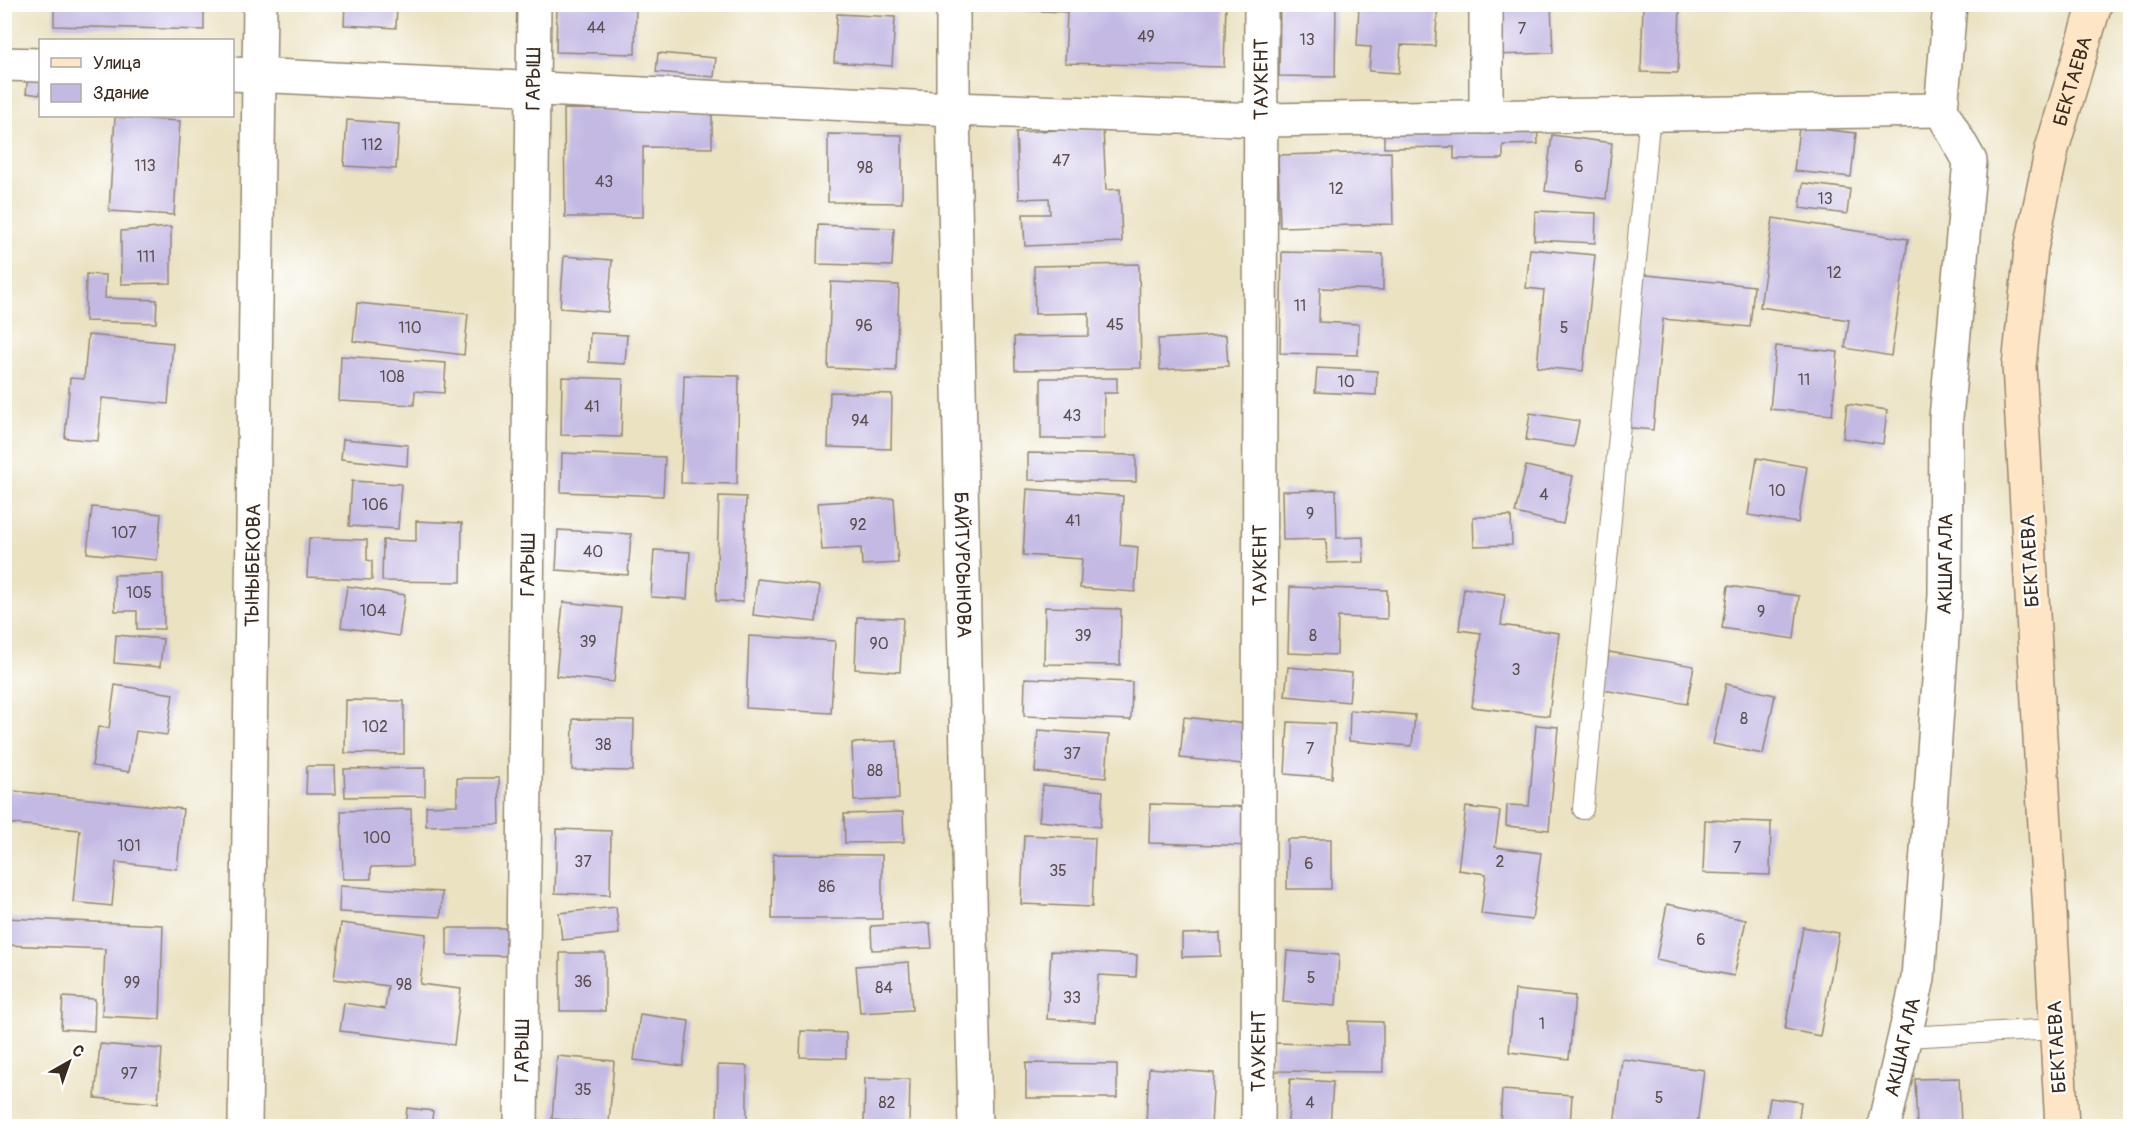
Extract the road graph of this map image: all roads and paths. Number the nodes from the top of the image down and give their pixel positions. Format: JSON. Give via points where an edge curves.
{"nodes":[{"id":1,"x":260,"y":4,"type":"edge"},
{"id":2,"x":534,"y":4,"type":"edge"},
{"id":3,"x":953,"y":4,"type":"edge"},
{"id":4,"x":1261,"y":4,"type":"edge"},
{"id":5,"x":1486,"y":4,"type":"edge"},
{"id":6,"x":1950,"y":4,"type":"edge"},
{"id":7,"x":2095,"y":4,"type":"edge"},
{"id":8,"x":4,"y":64,"type":"edge"},
{"id":9,"x":39,"y":65,"type":"edge"},
{"id":10,"x":246,"y":75,"type":"edge"},
{"id":11,"x":533,"y":88,"type":"junction"},
{"id":12,"x":953,"y":109,"type":"junction"},
{"id":13,"x":1941,"y":110,"type":"junction"},
{"id":14,"x":1650,"y":114,"type":"junction"},
{"id":15,"x":1486,"y":117,"type":"junction"},
{"id":16,"x":1262,"y":120,"type":"junction"},
{"id":17,"x":1583,"y":810,"type":"dead end"},
{"id":18,"x":2056,"y":1029,"type":"junction"},
{"id":19,"x":1905,"y":1037,"type":"junction"},
{"id":20,"x":245,"y":1126,"type":"edge"},
{"id":21,"x":521,"y":1126,"type":"edge"},
{"id":22,"x":975,"y":1126,"type":"edge"},
{"id":23,"x":1258,"y":1126,"type":"edge"},
{"id":24,"x":1884,"y":1126,"type":"edge"},
{"id":25,"x":2062,"y":1126,"type":"edge"}],
"edges":[{"from":1,"to":10,"type":"street","name":"ТЫНЫБЕКОВА"},
{"from":2,"to":11,"type":"street","name":"ГАРЫШ"},
{"from":3,"to":12,"type":"street","name":"БАЙТУРСЫНОВА"},
{"from":4,"to":16,"type":"street","name":"ТАУКЕНТ"},
{"from":5,"to":15,"type":"street"},
{"from":6,"to":13,"type":"street"},
{"from":7,"to":18,"type":"street","name":"БЕКТАЕВА","via":[[2052,149],[2031,249],[2019,366]]},
{"from":8,"to":9,"type":"street"},
{"from":10,"to":11,"type":"street"},
{"from":10,"to":20,"type":"street","name":"ТЫНЫБЕКОВА"},
{"from":11,"to":12,"type":"street"},
{"from":11,"to":21,"type":"street","name":"ГАРЫШ"},
{"from":12,"to":16,"type":"street"},
{"from":12,"to":22,"type":"street","name":"БАЙТУРСЫНОВА"},
{"from":13,"to":14,"type":"street"},
{"from":13,"to":19,"type":"street","name":"АКШАГАЛА","via":[[1970,161],[1946,418],[1945,595],[1918,979]]},
{"from":14,"to":15,"type":"street"},
{"from":14,"to":17,"type":"lane"},
{"from":15,"to":16,"type":"street"},
{"from":16,"to":23,"type":"street","name":"ТАУКЕНТ"},
{"from":18,"to":19,"type":"lane"},
{"from":18,"to":25,"type":"street","name":"БЕКТАЕВА"},
{"from":19,"to":24,"type":"street","name":"АКШАГАЛА"}]}
